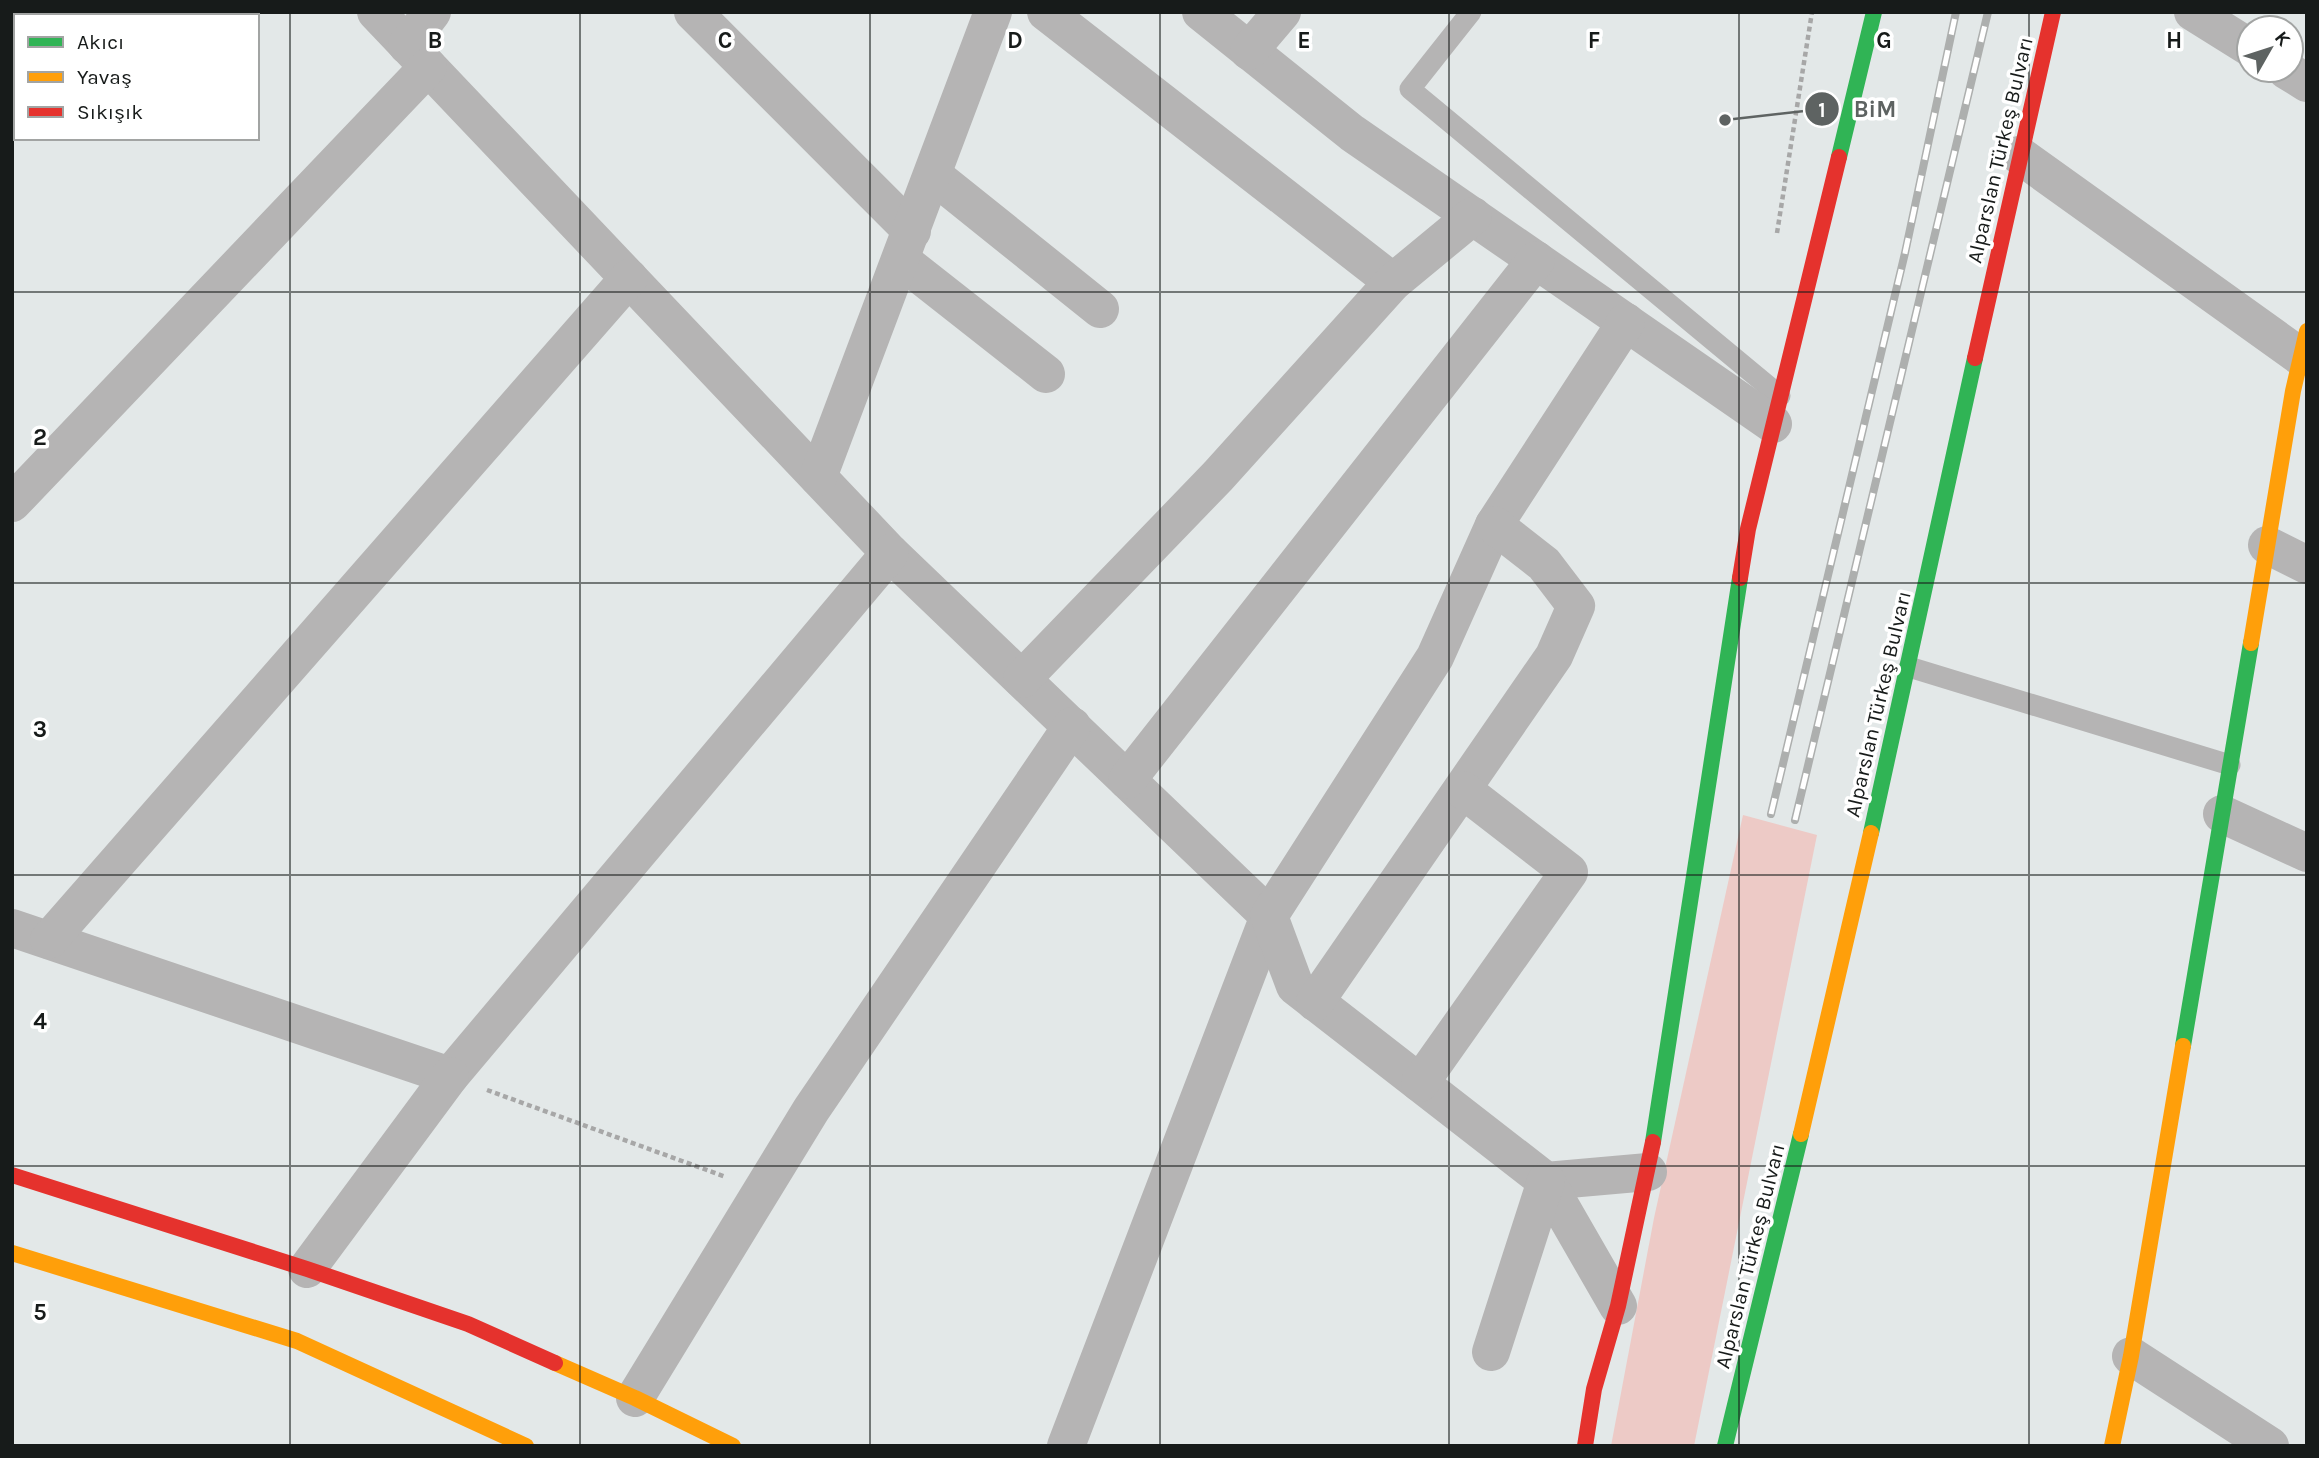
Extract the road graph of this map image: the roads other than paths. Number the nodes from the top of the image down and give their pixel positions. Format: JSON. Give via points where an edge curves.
{"nodes":[{"id":1,"x":376,"y":12,"type":"edge"},
{"id":2,"x":432,"y":12,"type":"edge"},
{"id":3,"x":693,"y":12,"type":"edge"},
{"id":4,"x":993,"y":12,"type":"edge"},
{"id":5,"x":1046,"y":12,"type":"edge"},
{"id":6,"x":1201,"y":12,"type":"edge"},
{"id":7,"x":1282,"y":12,"type":"edge"},
{"id":8,"x":1471,"y":12,"type":"edge"},
{"id":9,"x":2053,"y":12,"type":"edge"},
{"id":10,"x":2193,"y":12,"type":"edge"},
{"id":11,"x":1868,"y":16,"type":"edge"},
{"id":12,"x":2235,"y":38,"type":"edge"},
{"id":13,"x":1249,"y":51,"type":"junction"},
{"id":14,"x":418,"y":56,"type":"junction"},
{"id":15,"x":2019,"y":155,"type":"junction"},
{"id":16,"x":933,"y":175,"type":"junction"},
{"id":17,"x":1473,"y":216,"type":"junction"},
{"id":18,"x":906,"y":245,"type":"junction"},
{"id":19,"x":1536,"y":260,"type":"junction"},
{"id":20,"x":629,"y":278,"type":"junction"},
{"id":21,"x":1393,"y":282,"type":"junction"},
{"id":22,"x":1100,"y":309,"type":"dead end"},
{"id":23,"x":1626,"y":322,"type":"junction"},
{"id":24,"x":2304,"y":344,"type":"edge"},
{"id":25,"x":1046,"y":374,"type":"dead end"},
{"id":26,"x":1777,"y":410,"type":"junction"},
{"id":27,"x":818,"y":477,"type":"junction"},
{"id":28,"x":12,"y":503,"type":"edge"},
{"id":29,"x":1494,"y":525,"type":"junction"},
{"id":30,"x":2267,"y":545,"type":"junction"},
{"id":31,"x":890,"y":553,"type":"junction"},
{"id":32,"x":2307,"y":565,"type":"edge"},
{"id":33,"x":1909,"y":667,"type":"junction"},
{"id":34,"x":1022,"y":679,"type":"junction"},
{"id":35,"x":1072,"y":726,"type":"junction"},
{"id":36,"x":2230,"y":765,"type":"junction"},
{"id":37,"x":1127,"y":780,"type":"junction"},
{"id":38,"x":1462,"y":790,"type":"junction"},
{"id":39,"x":2222,"y":814,"type":"junction"},
{"id":40,"x":2307,"y":853,"type":"edge"},
{"id":41,"x":1269,"y":916,"type":"junction"},
{"id":42,"x":12,"y":928,"type":"edge"},
{"id":43,"x":49,"y":940,"type":"junction"},
{"id":44,"x":1315,"y":1002,"type":"junction"},
{"id":45,"x":450,"y":1076,"type":"junction"},
{"id":46,"x":1420,"y":1083,"type":"junction"},
{"id":47,"x":1648,"y":1172,"type":"junction"},
{"id":48,"x":12,"y":1175,"type":"edge"},
{"id":49,"x":1546,"y":1181,"type":"junction"},
{"id":50,"x":12,"y":1253,"type":"edge"},
{"id":51,"x":307,"y":1269,"type":"junction"},
{"id":52,"x":1618,"y":1306,"type":"junction"},
{"id":53,"x":1491,"y":1353,"type":"dead end"},
{"id":54,"x":2131,"y":1356,"type":"junction"},
{"id":55,"x":1594,"y":1389,"type":"junction"},
{"id":56,"x":635,"y":1398,"type":"junction"},
{"id":57,"x":526,"y":1446,"type":"edge"},
{"id":58,"x":733,"y":1446,"type":"edge"},
{"id":59,"x":1066,"y":1446,"type":"edge"},
{"id":60,"x":1568,"y":1446,"type":"edge"},
{"id":61,"x":1585,"y":1446,"type":"edge"},
{"id":62,"x":1726,"y":1446,"type":"edge"},
{"id":63,"x":2112,"y":1446,"type":"edge"},
{"id":64,"x":2270,"y":1446,"type":"edge"}],
"edges":[{"from":1,"to":14,"type":"street"},
{"from":2,"to":14,"type":"street"},
{"from":3,"to":18,"type":"street"},
{"from":4,"to":16,"type":"street"},
{"from":5,"to":21,"type":"street"},
{"from":6,"to":13,"type":"street"},
{"from":7,"to":13,"type":"street"},
{"from":8,"to":26,"type":"lane","via":[[1410,89]]},
{"from":9,"to":15,"type":"main road","name":"Alparslan Türkeş Bulvarı"},
{"from":10,"to":12,"type":"street"},
{"from":11,"to":26,"type":"main road"},
{"from":13,"to":17,"type":"street","via":[[1352,133]]},
{"from":14,"to":20,"type":"street"},
{"from":14,"to":28,"type":"street"},
{"from":15,"to":24,"type":"street"},
{"from":15,"to":33,"type":"main road","name":"Alparslan Türkeş Bulvarı"},
{"from":16,"to":18,"type":"street"},
{"from":16,"to":22,"type":"street"},
{"from":17,"to":19,"type":"street"},
{"from":17,"to":21,"type":"street"},
{"from":18,"to":25,"type":"street"},
{"from":18,"to":27,"type":"street"},
{"from":19,"to":23,"type":"street"},
{"from":19,"to":37,"type":"street"},
{"from":20,"to":27,"type":"street"},
{"from":20,"to":43,"type":"street"},
{"from":21,"to":34,"type":"street","via":[[1218,476]]},
{"from":23,"to":26,"type":"street"},
{"from":23,"to":29,"type":"street"},
{"from":24,"to":30,"type":"main road"},
{"from":26,"to":47,"type":"main road","via":[[1748,529]]},
{"from":27,"to":31,"type":"street"},
{"from":29,"to":38,"type":"street","via":[[1544,564],[1576,606],[1554,656]]},
{"from":29,"to":41,"type":"street","via":[[1435,657]]},
{"from":30,"to":32,"type":"street"},
{"from":30,"to":36,"type":"main road"},
{"from":31,"to":34,"type":"street"},
{"from":31,"to":45,"type":"street"},
{"from":33,"to":36,"type":"lane"},
{"from":33,"to":62,"type":"main road","name":"Alparslan Türkeş Bulvarı"},
{"from":34,"to":35,"type":"street"},
{"from":35,"to":37,"type":"street"},
{"from":35,"to":56,"type":"street","via":[[811,1110]]},
{"from":36,"to":39,"type":"main road"},
{"from":37,"to":41,"type":"street"},
{"from":38,"to":44,"type":"street"},
{"from":38,"to":46,"type":"street","via":[[1569,872]]},
{"from":39,"to":40,"type":"street"},
{"from":39,"to":54,"type":"main road"},
{"from":41,"to":44,"type":"street","via":[[1295,986]]},
{"from":41,"to":59,"type":"street"},
{"from":42,"to":43,"type":"street"},
{"from":43,"to":45,"type":"street"},
{"from":44,"to":46,"type":"street"},
{"from":45,"to":51,"type":"street"},
{"from":46,"to":49,"type":"street"},
{"from":47,"to":49,"type":"street"},
{"from":47,"to":52,"type":"main road"},
{"from":48,"to":51,"type":"main road"},
{"from":49,"to":52,"type":"street"},
{"from":49,"to":53,"type":"street"},
{"from":50,"to":57,"type":"main road","via":[[297,1340]]},
{"from":51,"to":56,"type":"main road","via":[[468,1324]]},
{"from":52,"to":55,"type":"main road"},
{"from":54,"to":63,"type":"main road"},
{"from":54,"to":64,"type":"street"},
{"from":55,"to":60,"type":"main road"},
{"from":55,"to":61,"type":"main road"},
{"from":56,"to":58,"type":"main road"}]}
